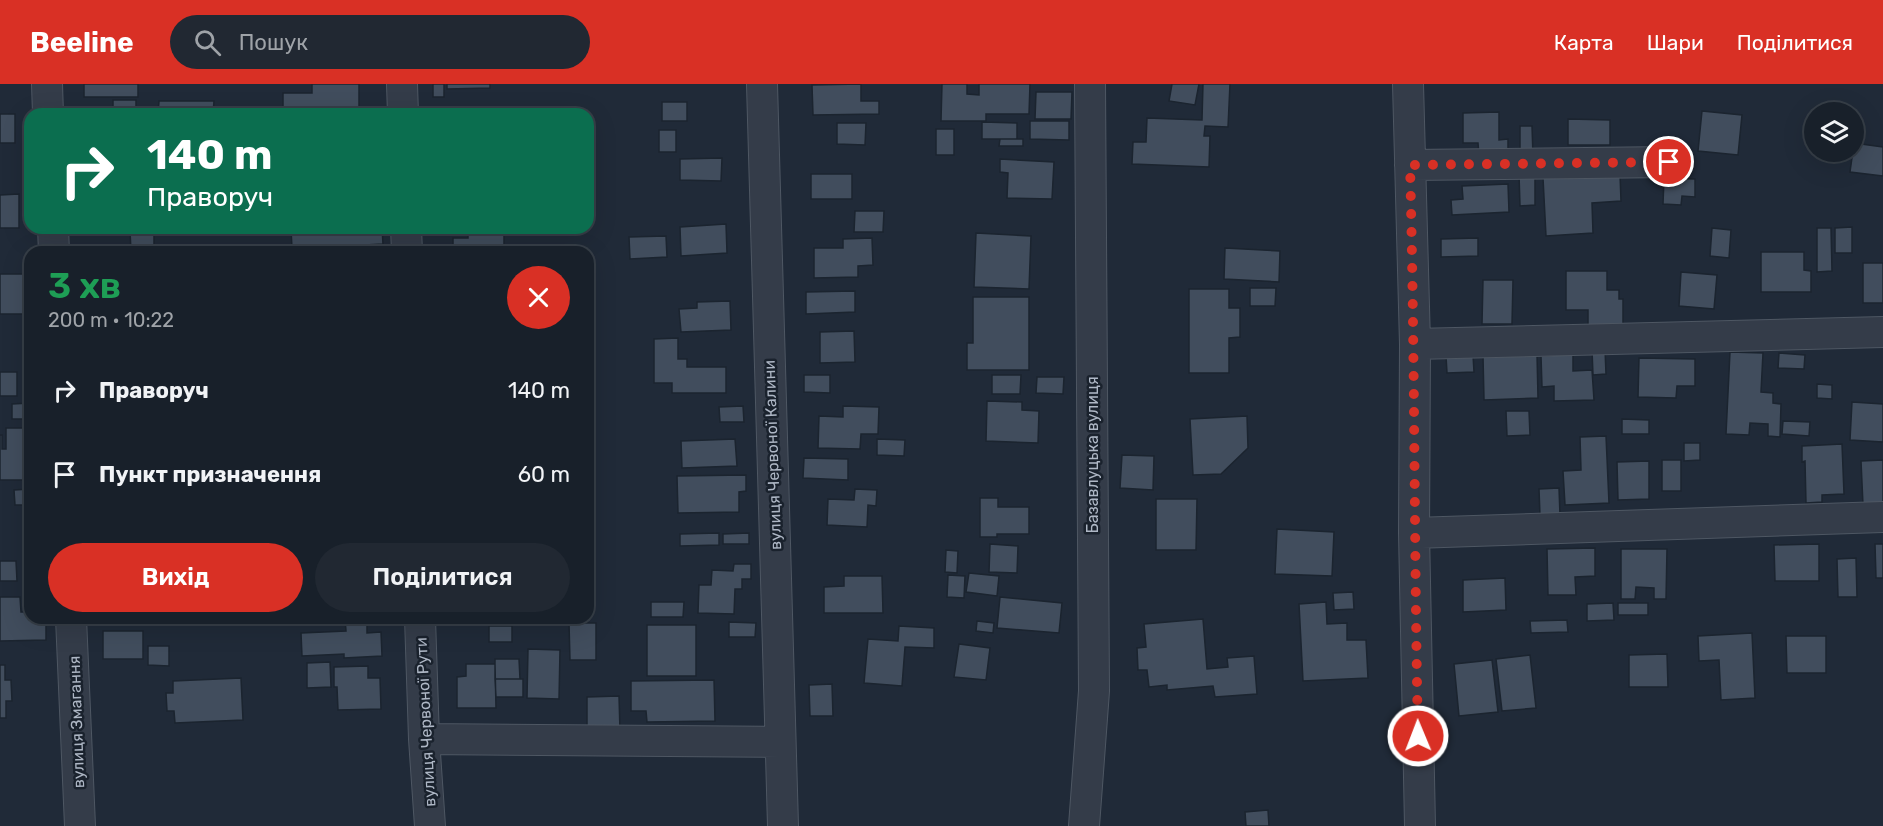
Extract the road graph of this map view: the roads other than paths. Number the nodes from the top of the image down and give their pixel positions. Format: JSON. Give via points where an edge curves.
{"nodes":[{"id":1,"x":47,"y":84,"type":"edge"},
{"id":2,"x":402,"y":84,"type":"edge"},
{"id":3,"x":762,"y":84,"type":"edge"},
{"id":4,"x":1090,"y":84,"type":"edge"},
{"id":5,"x":1408,"y":84,"type":"edge"},
{"id":6,"x":48,"y":108,"type":"edge"},
{"id":7,"x":403,"y":108,"type":"edge"},
{"id":8,"x":1669,"y":162,"type":"dead end"},
{"id":9,"x":1410,"y":165,"type":"junction"},
{"id":10,"x":1883,"y":332,"type":"edge"},
{"id":11,"x":1415,"y":344,"type":"junction"},
{"id":12,"x":1883,"y":517,"type":"edge"},
{"id":13,"x":1414,"y":533,"type":"junction"},
{"id":14,"x":71,"y":624,"type":"edge"},
{"id":15,"x":420,"y":624,"type":"edge"},
{"id":16,"x":424,"y":740,"type":"junction"},
{"id":17,"x":780,"y":742,"type":"junction"},
{"id":18,"x":80,"y":826,"type":"edge"},
{"id":19,"x":430,"y":826,"type":"edge"},
{"id":20,"x":783,"y":826,"type":"edge"},
{"id":21,"x":1084,"y":826,"type":"edge"},
{"id":22,"x":1420,"y":826,"type":"edge"}],
"edges":[{"from":1,"to":6,"type":"street"},
{"from":2,"to":7,"type":"street"},
{"from":3,"to":17,"type":"street","name":"вулиця Червоної Калини"},
{"from":4,"to":21,"type":"street","name":"Базавлуцька вулиця","via":[[1094,691]]},
{"from":5,"to":9,"type":"street"},
{"from":8,"to":9,"type":"street"},
{"from":9,"to":11,"type":"street"},
{"from":10,"to":11,"type":"street"},
{"from":11,"to":13,"type":"street"},
{"from":12,"to":13,"type":"street"},
{"from":13,"to":22,"type":"street"},
{"from":14,"to":18,"type":"street","name":"вулиця Змагання"},
{"from":15,"to":16,"type":"street","name":"вулиця Червоної Рути"},
{"from":16,"to":17,"type":"street"},
{"from":16,"to":19,"type":"street","name":"вулиця Червоної Рути"},
{"from":17,"to":20,"type":"street","name":"вулиця Червоної Калини"}]}
